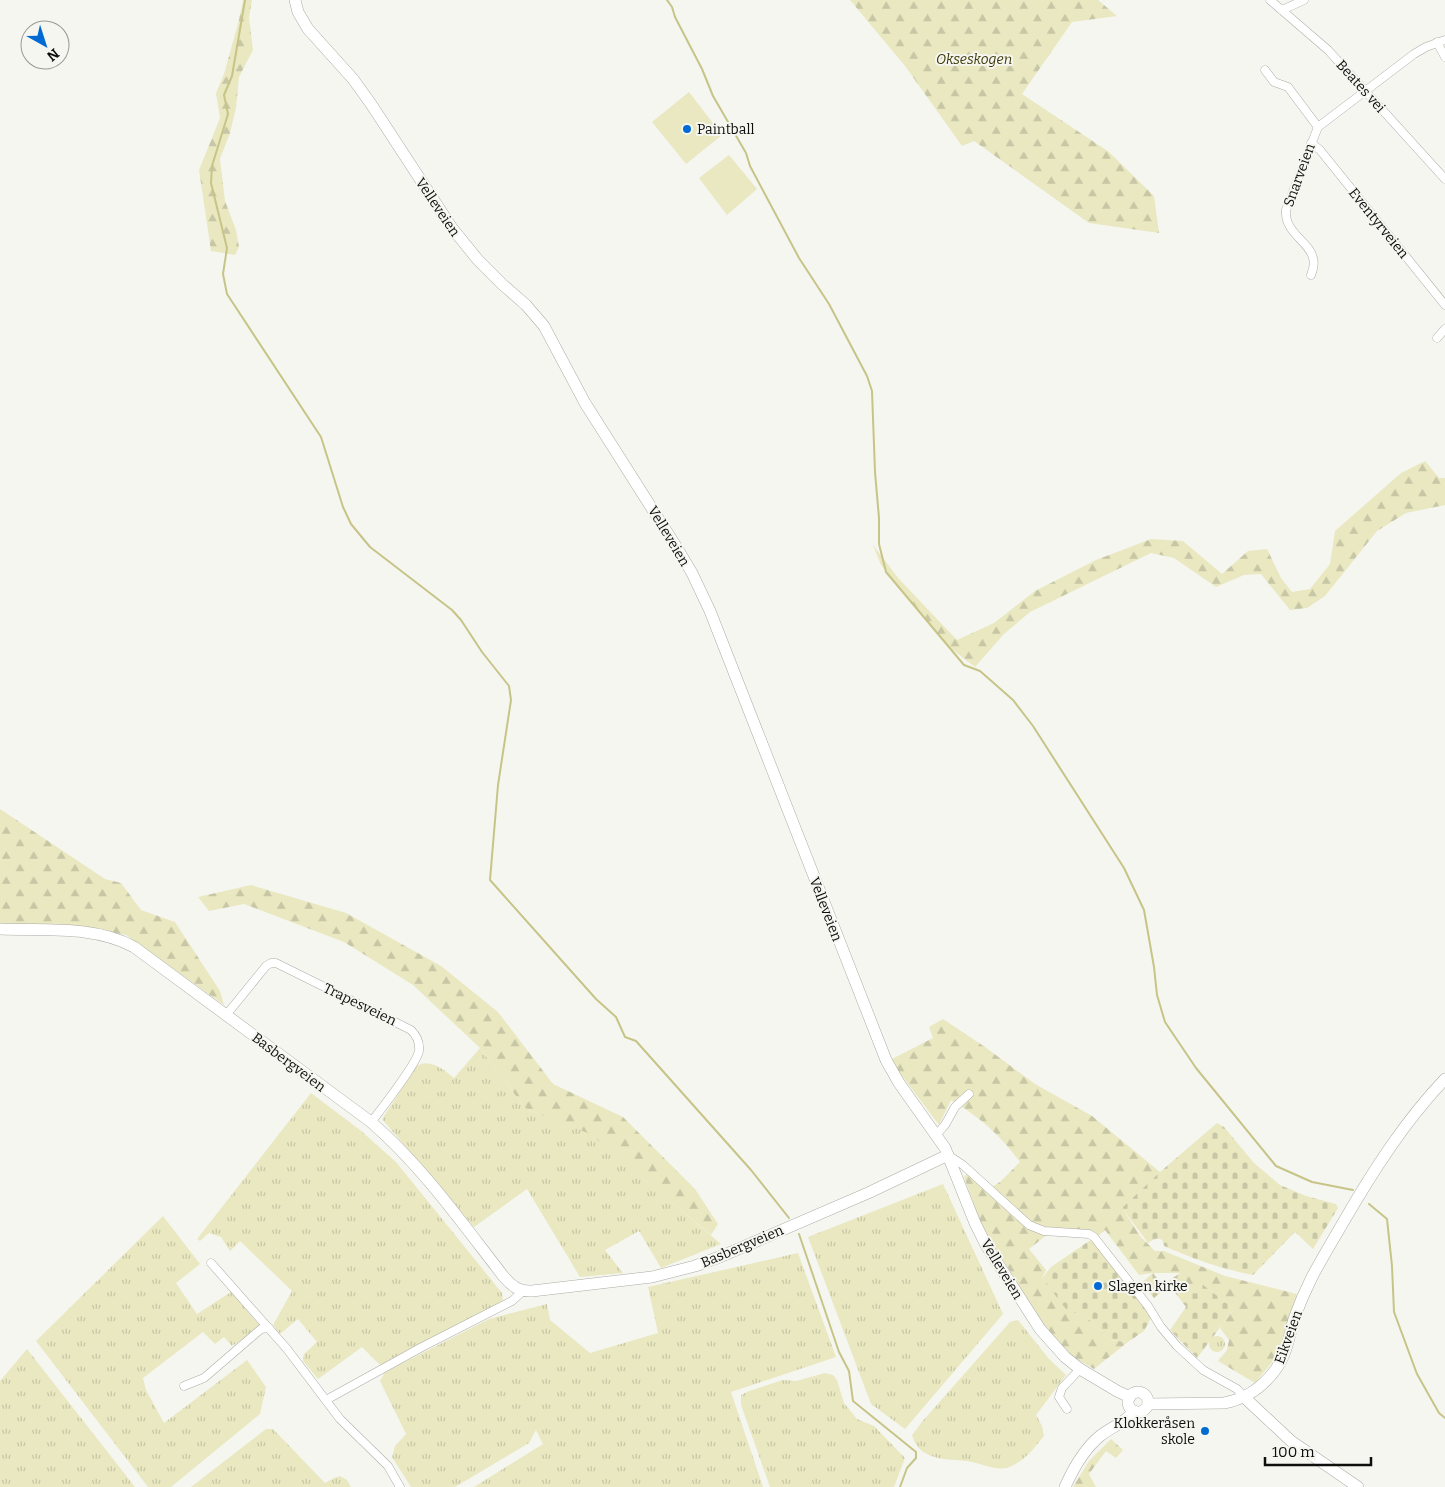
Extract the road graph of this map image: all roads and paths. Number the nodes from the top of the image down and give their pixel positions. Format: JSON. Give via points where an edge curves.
{"nodes":[{"id":1,"x":295,"y":0,"type":"edge"},
{"id":2,"x":1270,"y":0,"type":"edge"},
{"id":3,"x":1304,"y":0,"type":"edge"},
{"id":4,"x":1282,"y":10,"type":"junction"},
{"id":5,"x":1441,"y":41,"type":"edge"},
{"id":6,"x":1445,"y":58,"type":"edge"},
{"id":7,"x":1265,"y":70,"type":"dead end"},
{"id":8,"x":1366,"y":90,"type":"junction"},
{"id":9,"x":1318,"y":127,"type":"junction"},
{"id":10,"x":1311,"y":143,"type":"junction"},
{"id":11,"x":1445,"y":179,"type":"edge"},
{"id":12,"x":1311,"y":275,"type":"dead end"},
{"id":13,"x":1445,"y":305,"type":"edge"},
{"id":14,"x":1445,"y":328,"type":"edge"},
{"id":15,"x":1437,"y":338,"type":"dead end"},
{"id":16,"x":0,"y":929,"type":"edge"},
{"id":17,"x":227,"y":1014,"type":"junction"},
{"id":18,"x":1445,"y":1079,"type":"edge"},
{"id":19,"x":969,"y":1094,"type":"dead end"},
{"id":20,"x":371,"y":1122,"type":"junction"},
{"id":21,"x":936,"y":1135,"type":"junction"},
{"id":22,"x":948,"y":1155,"type":"junction"},
{"id":23,"x":211,"y":1263,"type":"dead end"},
{"id":24,"x":522,"y":1291,"type":"junction"},
{"id":25,"x":269,"y":1328,"type":"junction"},
{"id":26,"x":1080,"y":1368,"type":"junction"},
{"id":27,"x":184,"y":1386,"type":"dead end"},
{"id":28,"x":1130,"y":1397,"type":"junction"},
{"id":29,"x":1244,"y":1397,"type":"junction"},
{"id":30,"x":326,"y":1400,"type":"junction"},
{"id":31,"x":1148,"y":1404,"type":"junction"},
{"id":32,"x":1067,"y":1409,"type":"dead end"},
{"id":33,"x":1134,"y":1410,"type":"junction"},
{"id":34,"x":400,"y":1487,"type":"edge"},
{"id":35,"x":1064,"y":1487,"type":"edge"},
{"id":36,"x":1358,"y":1487,"type":"edge"}],
"edges":[{"from":1,"to":21,"type":"main road","name":"Velleveien","via":[[308,29],[372,104],[452,228],[478,260],[544,326],[585,403],[692,573],[710,611],[874,1034],[890,1068]]},
{"from":2,"to":4,"type":"street","name":"Beates vei"},
{"from":3,"to":4,"type":"street"},
{"from":4,"to":8,"type":"street","name":"Beates vei","via":[[1328,50]]},
{"from":5,"to":6,"type":"street"},
{"from":5,"to":8,"type":"street","name":"Snarveien","via":[[1426,46]]},
{"from":7,"to":9,"type":"street","name":"Snarveien","via":[[1274,82],[1288,86]]},
{"from":8,"to":9,"type":"street","name":"Snarveien"},
{"from":8,"to":11,"type":"street","name":"Beates vei"},
{"from":9,"to":10,"type":"street","name":"Snarveien"},
{"from":10,"to":12,"type":"street","name":"Snarveien","via":[[1285,215],[1290,228],[1312,255]]},
{"from":10,"to":13,"type":"street","name":"Eventyrveien"},
{"from":14,"to":15,"type":"street"},
{"from":16,"to":17,"type":"main road","name":"Basbergveien","via":[[88,932],[117,939],[134,947]]},
{"from":17,"to":20,"type":"main road","name":"Basbergveien"},
{"from":17,"to":20,"type":"street","name":"Trapesveien","via":[[266,966],[276,963],[411,1030],[419,1042],[417,1057]]},
{"from":18,"to":29,"type":"main road","name":"Eikveien","via":[[1390,1148],[1326,1253],[1302,1299],[1278,1367],[1270,1378]]},
{"from":19,"to":21,"type":"street","via":[[955,1107]]},
{"from":20,"to":24,"type":"main road","name":"Basbergveien","via":[[410,1159],[504,1277]]},
{"from":21,"to":22,"type":"main road","name":"Velleveien"},
{"from":22,"to":24,"type":"main road","name":"Basbergveien","via":[[695,1266],[652,1277]]},
{"from":22,"to":26,"type":"main road","name":"Velleveien","via":[[975,1223],[1001,1271],[1040,1329],[1065,1357]]},
{"from":22,"to":29,"type":"street","name":"Velleveien","via":[[1033,1227],[1092,1235],[1176,1346],[1203,1370],[1237,1389]]},
{"from":23,"to":25,"type":"street"},
{"from":24,"to":30,"type":"street","via":[[512,1302]]},
{"from":25,"to":27,"type":"street","via":[[261,1328],[204,1378]]},
{"from":25,"to":30,"type":"street"},
{"from":26,"to":28,"type":"main road","name":"Velleveien"},
{"from":26,"to":32,"type":"street","via":[[1062,1388],[1059,1397]]},
{"from":28,"to":31,"type":"main road","via":[[1136,1392],[1142,1393]]},
{"from":28,"to":33,"type":"main road","via":[[1129,1404]]},
{"from":29,"to":31,"type":"main road","via":[[1224,1403]]},
{"from":29,"to":36,"type":"main road","via":[[1291,1440]]},
{"from":30,"to":34,"type":"street","via":[[340,1419],[388,1466]]},
{"from":31,"to":33,"type":"main road","via":[[1143,1410]]},
{"from":33,"to":35,"type":"main road","via":[[1129,1417],[1099,1436],[1075,1466]]}]}
